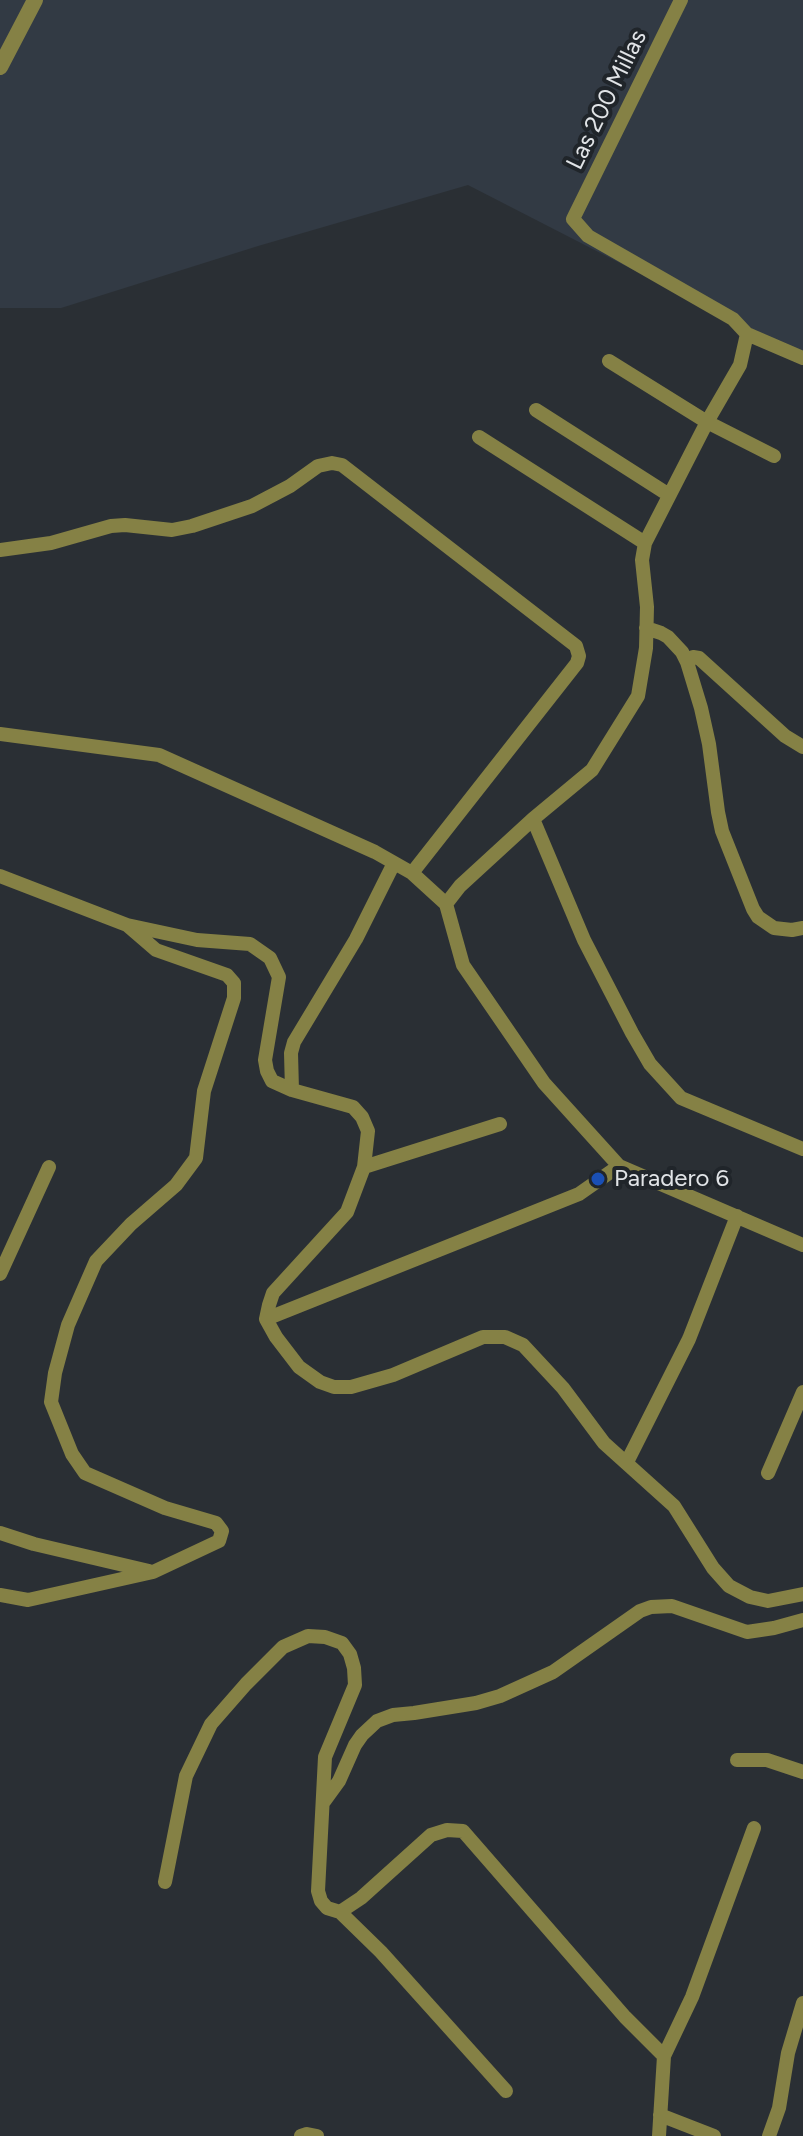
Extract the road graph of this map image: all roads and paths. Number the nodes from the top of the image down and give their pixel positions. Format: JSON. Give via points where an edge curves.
{"nodes":[{"id":1,"x":35,"y":0,"type":"edge"},
{"id":2,"x":681,"y":0,"type":"edge"},
{"id":3,"x":6,"y":43,"type":"edge"},
{"id":4,"x":0,"y":67,"type":"edge"},
{"id":5,"x":747,"y":334,"type":"junction"},
{"id":6,"x":803,"y":358,"type":"edge"},
{"id":7,"x":609,"y":361,"type":"dead end"},
{"id":8,"x":536,"y":410,"type":"dead end"},
{"id":9,"x":707,"y":422,"type":"junction"},
{"id":10,"x":479,"y":437,"type":"dead end"},
{"id":11,"x":774,"y":456,"type":"dead end"},
{"id":12,"x":669,"y":495,"type":"junction"},
{"id":13,"x":645,"y":543,"type":"junction"},
{"id":14,"x":0,"y":550,"type":"edge"},
{"id":15,"x":646,"y":628,"type":"junction"},
{"id":16,"x":687,"y":662,"type":"junction"},
{"id":17,"x":0,"y":734,"type":"edge"},
{"id":18,"x":803,"y":747,"type":"edge"},
{"id":19,"x":533,"y":819,"type":"junction"},
{"id":20,"x":394,"y":863,"type":"junction"},
{"id":21,"x":412,"y":873,"type":"junction"},
{"id":22,"x":0,"y":876,"type":"edge"},
{"id":23,"x":446,"y":904,"type":"junction"},
{"id":24,"x":127,"y":925,"type":"junction"},
{"id":25,"x":803,"y":928,"type":"edge"},
{"id":26,"x":292,"y":1090,"type":"junction"},
{"id":27,"x":500,"y":1124,"type":"dead end"},
{"id":28,"x":803,"y":1149,"type":"edge"},
{"id":29,"x":619,"y":1166,"type":"junction"},
{"id":30,"x":49,"y":1167,"type":"dead end"},
{"id":31,"x":364,"y":1167,"type":"junction"},
{"id":32,"x":737,"y":1216,"type":"junction"},
{"id":33,"x":803,"y":1245,"type":"edge"},
{"id":34,"x":0,"y":1274,"type":"edge"},
{"id":35,"x":266,"y":1319,"type":"junction"},
{"id":36,"x":803,"y":1392,"type":"edge"},
{"id":37,"x":627,"y":1462,"type":"junction"},
{"id":38,"x":768,"y":1473,"type":"dead end"},
{"id":39,"x":0,"y":1533,"type":"edge"},
{"id":40,"x":153,"y":1572,"type":"junction"},
{"id":41,"x":803,"y":1594,"type":"edge"},
{"id":42,"x":0,"y":1595,"type":"edge"},
{"id":43,"x":803,"y":1620,"type":"edge"},
{"id":44,"x":737,"y":1760,"type":"dead end"},
{"id":45,"x":803,"y":1772,"type":"edge"},
{"id":46,"x":321,"y":1806,"type":"junction"},
{"id":47,"x":754,"y":1828,"type":"dead end"},
{"id":48,"x":165,"y":1882,"type":"dead end"},
{"id":49,"x":340,"y":1912,"type":"junction"},
{"id":50,"x":803,"y":2003,"type":"edge"},
{"id":51,"x":664,"y":2056,"type":"junction"},
{"id":52,"x":506,"y":2091,"type":"dead end"},
{"id":53,"x":660,"y":2115,"type":"junction"},
{"id":54,"x":301,"y":2136,"type":"edge"},
{"id":55,"x":317,"y":2136,"type":"edge"},
{"id":56,"x":659,"y":2136,"type":"edge"},
{"id":57,"x":714,"y":2136,"type":"edge"},
{"id":58,"x":769,"y":2136,"type":"edge"}],
"edges":[{"from":1,"to":3,"type":"street"},
{"from":2,"to":5,"type":"street","name":"Las 200 Millas","via":[[573,219],[588,236],[733,319]]},
{"from":3,"to":4,"type":"street"},
{"from":5,"to":6,"type":"street"},
{"from":5,"to":9,"type":"street","via":[[740,365]]},
{"from":7,"to":9,"type":"street"},
{"from":8,"to":12,"type":"street"},
{"from":9,"to":11,"type":"street"},
{"from":9,"to":12,"type":"street"},
{"from":10,"to":13,"type":"street"},
{"from":12,"to":13,"type":"street"},
{"from":13,"to":15,"type":"street"},
{"from":14,"to":21,"type":"street","via":[[111,526],[172,530],[213,521],[332,463],[342,465],[565,637],[579,651],[577,663]]},
{"from":15,"to":16,"type":"street","via":[[668,637]]},
{"from":15,"to":19,"type":"street","via":[[638,696],[592,770]]},
{"from":16,"to":18,"type":"street","via":[[699,658]]},
{"from":16,"to":25,"type":"street","via":[[709,744],[722,831],[753,909],[774,928]]},
{"from":17,"to":20,"type":"street","via":[[159,755]]},
{"from":19,"to":23,"type":"street"},
{"from":19,"to":28,"type":"street","via":[[584,940],[650,1064],[681,1098]]},
{"from":20,"to":21,"type":"street"},
{"from":20,"to":26,"type":"street","via":[[294,1042]]},
{"from":21,"to":23,"type":"street"},
{"from":22,"to":24,"type":"street"},
{"from":23,"to":29,"type":"street","via":[[463,965],[544,1083]]},
{"from":24,"to":26,"type":"street","via":[[197,940],[250,944],[270,958],[279,977],[265,1060],[272,1081]]},
{"from":24,"to":40,"type":"street","via":[[156,950],[227,975],[234,983],[234,998],[204,1091],[196,1158],[176,1185],[96,1261],[68,1325],[51,1402],[85,1473],[165,1508],[216,1523],[222,1531],[219,1541]]},
{"from":26,"to":31,"type":"street","via":[[353,1107],[368,1131]]},
{"from":27,"to":31,"type":"street"},
{"from":29,"to":32,"type":"street"},
{"from":29,"to":35,"type":"street","via":[[579,1194]]},
{"from":30,"to":34,"type":"street"},
{"from":31,"to":35,"type":"street","via":[[347,1212],[273,1293]]},
{"from":32,"to":33,"type":"street"},
{"from":32,"to":37,"type":"street","via":[[689,1339]]},
{"from":35,"to":37,"type":"street","via":[[299,1367],[334,1387],[393,1375],[483,1337],[505,1337],[523,1345],[604,1443]]},
{"from":36,"to":38,"type":"street"},
{"from":37,"to":41,"type":"street","via":[[674,1506],[729,1586],[768,1601]]},
{"from":39,"to":40,"type":"street"},
{"from":40,"to":42,"type":"street","via":[[28,1600]]},
{"from":43,"to":46,"type":"street","via":[[747,1632],[672,1606],[640,1611],[553,1672],[500,1696],[377,1721],[355,1745]]},
{"from":44,"to":45,"type":"street","via":[[767,1760]]},
{"from":46,"to":48,"type":"street","via":[[325,1757],[355,1685],[354,1668],[342,1643],[308,1636],[283,1647],[211,1724],[186,1776]]},
{"from":46,"to":49,"type":"street","via":[[318,1891],[327,1908]]},
{"from":47,"to":51,"type":"street","via":[[692,1997]]},
{"from":49,"to":51,"type":"street","via":[[431,1835],[463,1831]]},
{"from":49,"to":52,"type":"street"},
{"from":50,"to":58,"type":"street"},
{"from":51,"to":53,"type":"street"},
{"from":53,"to":56,"type":"street"},
{"from":53,"to":57,"type":"street"},
{"from":54,"to":55,"type":"street"}]}
